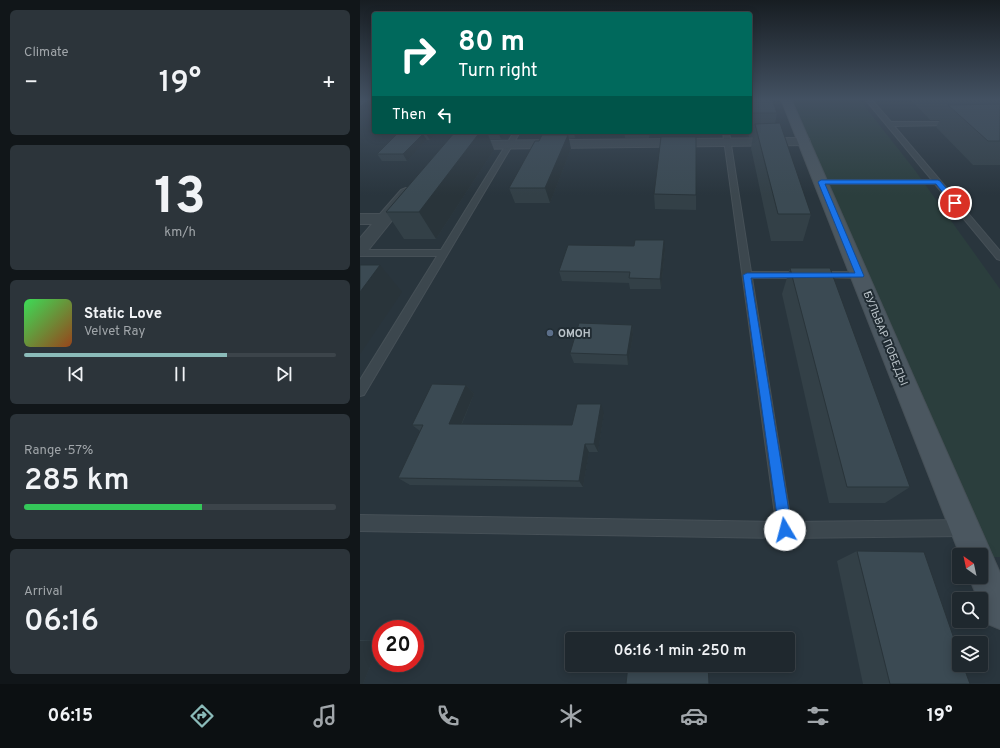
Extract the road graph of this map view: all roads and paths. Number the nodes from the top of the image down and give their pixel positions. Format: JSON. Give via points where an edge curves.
{"nodes":[{"id":1,"x":799,"y":131,"type":"edge"},
{"id":2,"x":895,"y":131,"type":"edge"},
{"id":3,"x":456,"y":134,"type":"edge"},
{"id":4,"x":516,"y":134,"type":"edge"},
{"id":5,"x":727,"y":137,"type":"edge"},
{"id":6,"x":804,"y":142,"type":"junction"},
{"id":7,"x":509,"y":145,"type":"junction"},
{"id":8,"x":821,"y":182,"type":"junction"},
{"id":9,"x":938,"y":182,"type":"junction"},
{"id":10,"x":413,"y":185,"type":"edge"},
{"id":11,"x":360,"y":219,"type":"edge"},
{"id":12,"x":384,"y":219,"type":"junction"},
{"id":13,"x":360,"y":249,"type":"edge"},
{"id":14,"x":444,"y":253,"type":"junction"},
{"id":15,"x":360,"y":254,"type":"edge"},
{"id":16,"x":1000,"y":257,"type":"edge"},
{"id":17,"x":747,"y":275,"type":"junction"},
{"id":18,"x":860,"y":276,"type":"junction"},
{"id":19,"x":360,"y":391,"type":"edge"},
{"id":20,"x":360,"y":523,"type":"edge"},
{"id":21,"x":964,"y":528,"type":"junction"},
{"id":22,"x":785,"y":530,"type":"junction"},
{"id":23,"x":973,"y":548,"type":"edge"},
{"id":24,"x":988,"y":584,"type":"edge"},
{"id":25,"x":1000,"y":612,"type":"edge"}],
"edges":[{"from":1,"to":6,"type":"street","name":"БУЛЬВАР ПОБЕДЫ"},
{"from":2,"to":9,"type":"lane"},
{"from":3,"to":7,"type":"street","via":[[447,145]]},
{"from":4,"to":7,"type":"lane"},
{"from":5,"to":6,"type":"street"},
{"from":5,"to":7,"type":"street"},
{"from":5,"to":17,"type":"lane"},
{"from":6,"to":8,"type":"street","name":"БУЛЬВАР ПОБЕДЫ"},
{"from":7,"to":14,"type":"lane"},
{"from":8,"to":9,"type":"lane"},
{"from":8,"to":18,"type":"street","name":"БУЛЬВАР ПОБЕДЫ"},
{"from":9,"to":16,"type":"lane"},
{"from":10,"to":12,"type":"street"},
{"from":11,"to":12,"type":"street"},
{"from":12,"to":13,"type":"street"},
{"from":14,"to":15,"type":"lane"},
{"from":14,"to":19,"type":"lane"},
{"from":17,"to":18,"type":"lane"},
{"from":17,"to":22,"type":"lane"},
{"from":18,"to":21,"type":"street","name":"БУЛЬВАР ПОБЕДЫ"},
{"from":20,"to":22,"type":"lane"},
{"from":21,"to":22,"type":"lane"},
{"from":21,"to":23,"type":"street","name":"БУЛЬВАР ПОБЕДЫ"},
{"from":24,"to":25,"type":"street"}]}
